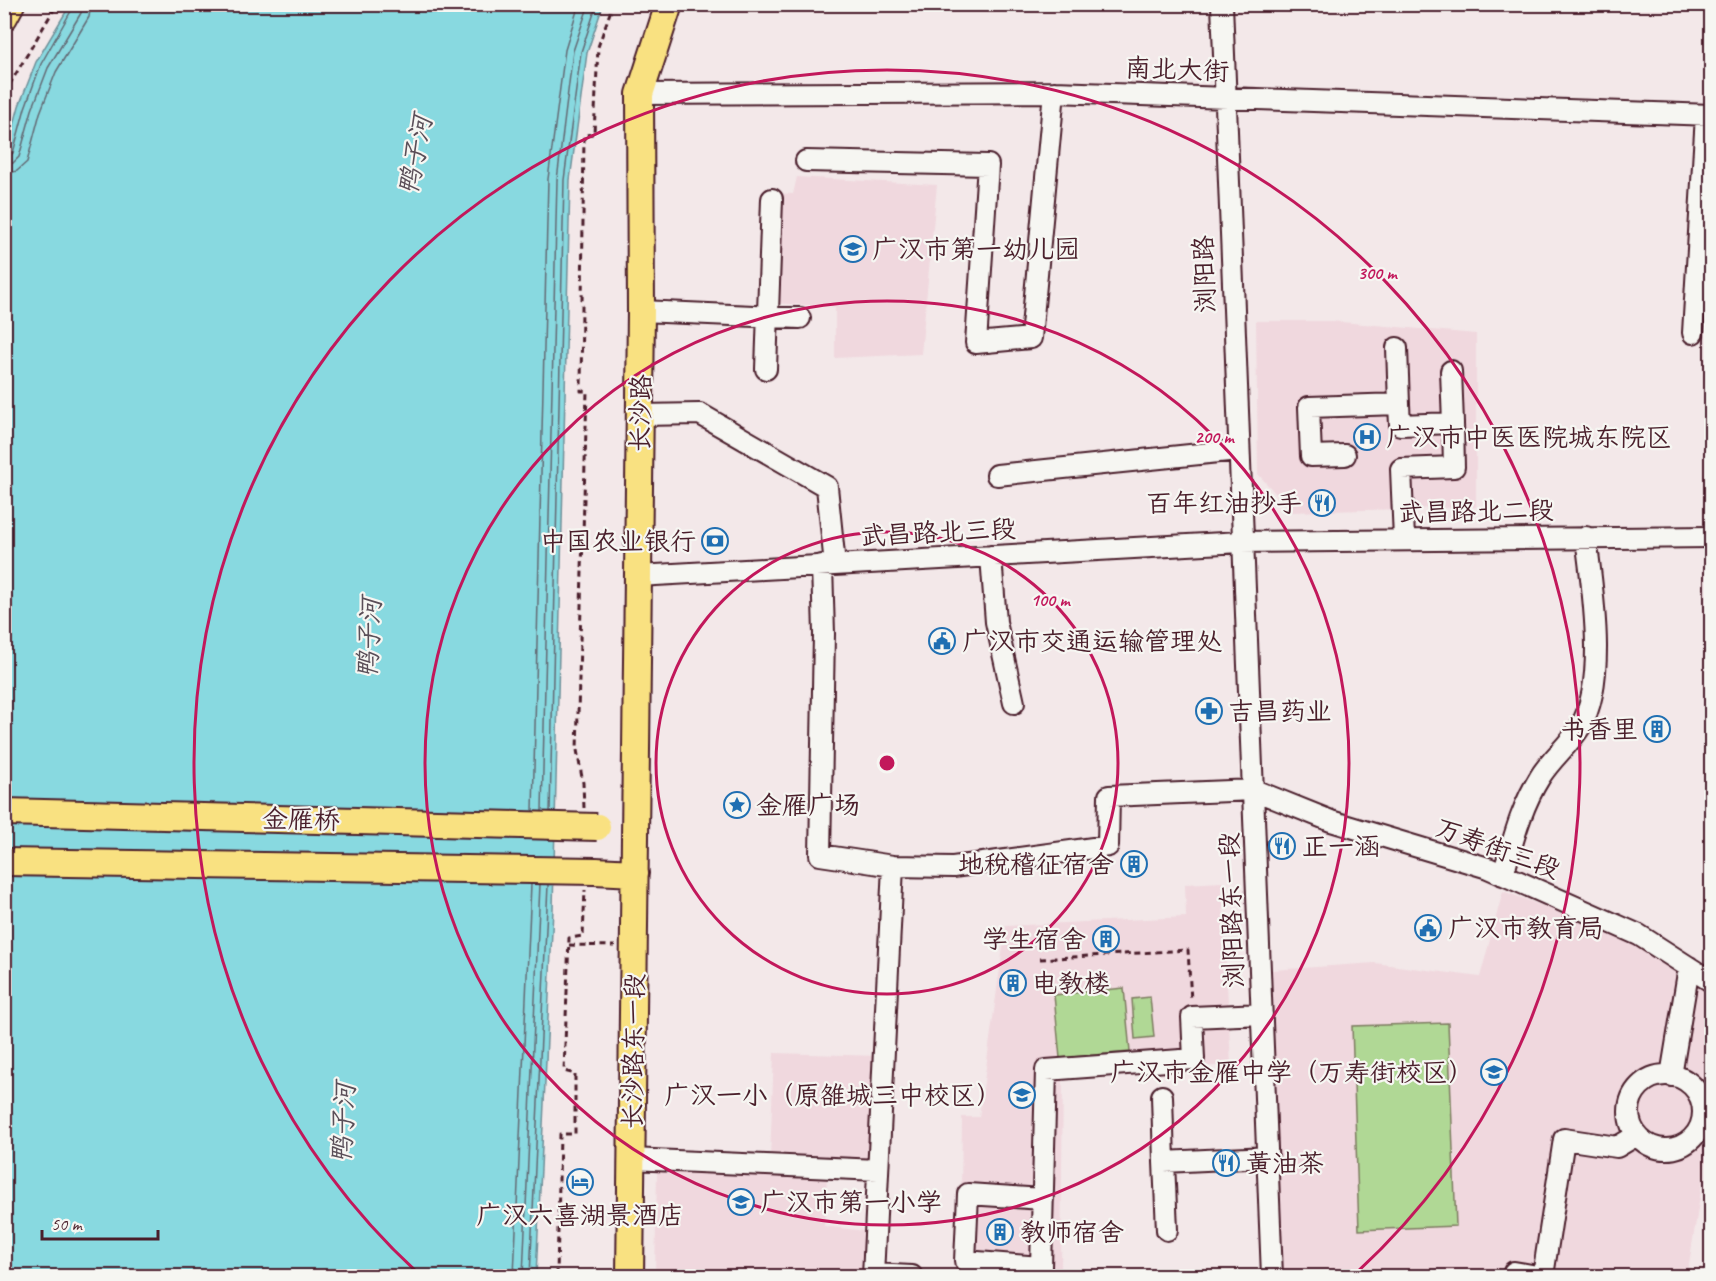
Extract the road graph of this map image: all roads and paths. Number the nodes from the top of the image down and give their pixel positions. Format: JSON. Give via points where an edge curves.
{"nodes":[{"id":1,"x":11,"y":4,"type":"edge"},
{"id":2,"x":57,"y":4,"type":"edge"},
{"id":3,"x":613,"y":4,"type":"edge"},
{"id":4,"x":669,"y":4,"type":"edge"},
{"id":5,"x":1222,"y":4,"type":"edge"},
{"id":6,"x":4,"y":17,"type":"edge"},
{"id":7,"x":1053,"y":92,"type":"junction"},
{"id":8,"x":4,"y":94,"type":"edge"},
{"id":9,"x":640,"y":94,"type":"junction"},
{"id":10,"x":1224,"y":98,"type":"junction"},
{"id":11,"x":1709,"y":115,"type":"edge"},
{"id":12,"x":806,"y":161,"type":"dead end"},
{"id":13,"x":772,"y":199,"type":"dead end"},
{"id":14,"x":641,"y":310,"type":"junction"},
{"id":15,"x":768,"y":317,"type":"junction"},
{"id":16,"x":800,"y":318,"type":"dead end"},
{"id":17,"x":1693,"y":333,"type":"dead end"},
{"id":18,"x":1396,"y":348,"type":"dead end"},
{"id":19,"x":766,"y":369,"type":"dead end"},
{"id":20,"x":1451,"y":371,"type":"dead end"},
{"id":21,"x":1399,"y":404,"type":"junction"},
{"id":22,"x":640,"y":415,"type":"junction"},
{"id":23,"x":1453,"y":423,"type":"junction"},
{"id":24,"x":1238,"y":450,"type":"junction"},
{"id":25,"x":1345,"y":455,"type":"dead end"},
{"id":26,"x":997,"y":475,"type":"dead end"},
{"id":27,"x":1586,"y":537,"type":"junction"},
{"id":28,"x":1712,"y":537,"type":"edge"},
{"id":29,"x":1404,"y":539,"type":"junction"},
{"id":30,"x":1241,"y":542,"type":"junction"},
{"id":31,"x":991,"y":556,"type":"junction"},
{"id":32,"x":829,"y":565,"type":"junction"},
{"id":33,"x":638,"y":576,"type":"junction"},
{"id":34,"x":1014,"y":703,"type":"dead end"},
{"id":35,"x":1254,"y":790,"type":"junction"},
{"id":36,"x":4,"y":812,"type":"edge"},
{"id":37,"x":591,"y":822,"type":"junction"},
{"id":38,"x":633,"y":826,"type":"junction"},
{"id":39,"x":4,"y":862,"type":"edge"},
{"id":40,"x":893,"y":866,"type":"junction"},
{"id":41,"x":634,"y":873,"type":"junction"},
{"id":42,"x":1503,"y":875,"type":"junction"},
{"id":43,"x":590,"y":880,"type":"junction"},
{"id":44,"x":569,"y":945,"type":"junction"},
{"id":45,"x":634,"y":946,"type":"junction"},
{"id":46,"x":1041,"y":959,"type":"dead end"},
{"id":47,"x":1689,"y":967,"type":"junction"},
{"id":48,"x":1712,"y":982,"type":"edge"},
{"id":49,"x":1263,"y":1014,"type":"junction"},
{"id":50,"x":1192,"y":1017,"type":"junction"},
{"id":51,"x":1671,"y":1076,"type":"junction"},
{"id":52,"x":1162,"y":1096,"type":"dead end"},
{"id":53,"x":1637,"y":1135,"type":"junction"},
{"id":54,"x":1268,"y":1157,"type":"junction"},
{"id":55,"x":632,"y":1159,"type":"junction"},
{"id":56,"x":1164,"y":1162,"type":"junction"},
{"id":57,"x":878,"y":1170,"type":"junction"},
{"id":58,"x":1043,"y":1199,"type":"junction"},
{"id":59,"x":1167,"y":1230,"type":"dead end"},
{"id":60,"x":873,"y":1275,"type":"edge"},
{"id":61,"x":557,"y":1276,"type":"edge"},
{"id":62,"x":630,"y":1276,"type":"edge"},
{"id":63,"x":912,"y":1276,"type":"edge"},
{"id":64,"x":1272,"y":1276,"type":"edge"},
{"id":65,"x":1515,"y":1276,"type":"edge"},
{"id":66,"x":1538,"y":1276,"type":"edge"},
{"id":67,"x":1543,"y":1276,"type":"edge"}],
"edges":[{"from":1,"to":6,"type":"main road"},
{"from":2,"to":8,"type":"path"},
{"from":3,"to":37,"type":"path","via":[[598,47],[594,134],[584,135],[581,391],[587,391],[577,750]]},
{"from":4,"to":9,"type":"main road","name":"长沙路"},
{"from":5,"to":10,"type":"street","name":"浏阳路"},
{"from":7,"to":9,"type":"street","name":"南北大街"},
{"from":7,"to":10,"type":"street","name":"南北大街"},
{"from":7,"to":12,"type":"street","via":[[1031,338],[976,343],[987,165]]},
{"from":9,"to":14,"type":"main road","name":"长沙路"},
{"from":10,"to":11,"type":"street","name":"南北大街"},
{"from":10,"to":24,"type":"street","name":"浏阳路"},
{"from":11,"to":17,"type":"street"},
{"from":13,"to":15,"type":"street"},
{"from":14,"to":15,"type":"street"},
{"from":14,"to":22,"type":"main road","name":"长沙路"},
{"from":15,"to":16,"type":"street"},
{"from":15,"to":19,"type":"street"},
{"from":18,"to":21,"type":"street"},
{"from":20,"to":23,"type":"street"},
{"from":21,"to":23,"type":"street","via":[[1400,425]]},
{"from":21,"to":25,"type":"street","via":[[1309,407],[1311,456]]},
{"from":22,"to":32,"type":"street","via":[[700,414],[827,487]]},
{"from":22,"to":33,"type":"main road","name":"长沙路"},
{"from":23,"to":29,"type":"street","via":[[1454,468],[1401,469]]},
{"from":24,"to":26,"type":"street"},
{"from":24,"to":30,"type":"street","name":"浏阳路"},
{"from":27,"to":28,"type":"street","name":"武昌路北二段"},
{"from":27,"to":29,"type":"street","name":"武昌路北二段"},
{"from":27,"to":42,"type":"street","via":[[1596,629],[1593,689],[1581,726],[1540,776],[1522,810]]},
{"from":29,"to":30,"type":"street","name":"武昌路北二段"},
{"from":30,"to":31,"type":"street","name":"武昌路北三段"},
{"from":30,"to":35,"type":"street","name":"浏阳路东一段"},
{"from":31,"to":32,"type":"street","name":"武昌路北三段"},
{"from":31,"to":34,"type":"street","via":[[996,622]]},
{"from":32,"to":33,"type":"street","name":"武昌路北三段"},
{"from":32,"to":40,"type":"street","via":[[820,855]]},
{"from":33,"to":38,"type":"main road","name":"长沙路"},
{"from":35,"to":40,"type":"street","via":[[1109,796],[1108,846],[953,867]]},
{"from":35,"to":42,"type":"street","name":"万寿街三段","via":[[1331,821]]},
{"from":35,"to":49,"type":"street","name":"浏阳路东一段"},
{"from":36,"to":37,"type":"main road","name":"金雁桥","bridge":true},
{"from":37,"to":38,"type":"main road","name":"金雁桥"},
{"from":38,"to":41,"type":"main road","name":"长沙路东一段"},
{"from":39,"to":43,"type":"main road","name":"金雁桥","bridge":true},
{"from":40,"to":57,"type":"street"},
{"from":41,"to":43,"type":"main road","name":"金雁桥"},
{"from":41,"to":45,"type":"main road","name":"长沙路东一段"},
{"from":42,"to":47,"type":"street","name":"万寿街三段","via":[[1639,935]]},
{"from":43,"to":44,"type":"path","via":[[583,936],[569,938]]},
{"from":44,"to":45,"type":"path"},
{"from":44,"to":61,"type":"path","via":[[564,1071],[575,1074],[575,1134],[560,1134]]},
{"from":45,"to":55,"type":"main road","name":"长沙路东一段"},
{"from":46,"to":50,"type":"path","via":[[1188,950]]},
{"from":47,"to":48,"type":"street","name":"万寿街三段"},
{"from":47,"to":51,"type":"street"},
{"from":49,"to":50,"type":"street"},
{"from":49,"to":54,"type":"street","name":"浏阳路东一段"},
{"from":50,"to":58,"type":"street","via":[[1194,1059],[1046,1070]]},
{"from":51,"to":53,"type":"street","via":[[1653,1077],[1634,1092],[1629,1116]]},
{"from":51,"to":53,"type":"street","via":[[1696,1090],[1703,1113],[1701,1126],[1686,1144],[1674,1149],[1649,1146]]},
{"from":52,"to":56,"type":"street"},
{"from":53,"to":67,"type":"street","via":[[1617,1147],[1564,1139]]},
{"from":54,"to":56,"type":"street"},
{"from":54,"to":64,"type":"street","name":"浏阳路东一段"},
{"from":55,"to":57,"type":"street"},
{"from":55,"to":62,"type":"main road","name":"长沙路东一段"},
{"from":56,"to":59,"type":"street"},
{"from":57,"to":60,"type":"street"},
{"from":58,"to":58,"type":"street","via":[[1041,1267],[965,1261],[968,1194]]},
{"from":60,"to":63,"type":"street"},
{"from":65,"to":66,"type":"street","via":[[1514,1272]]}]}
